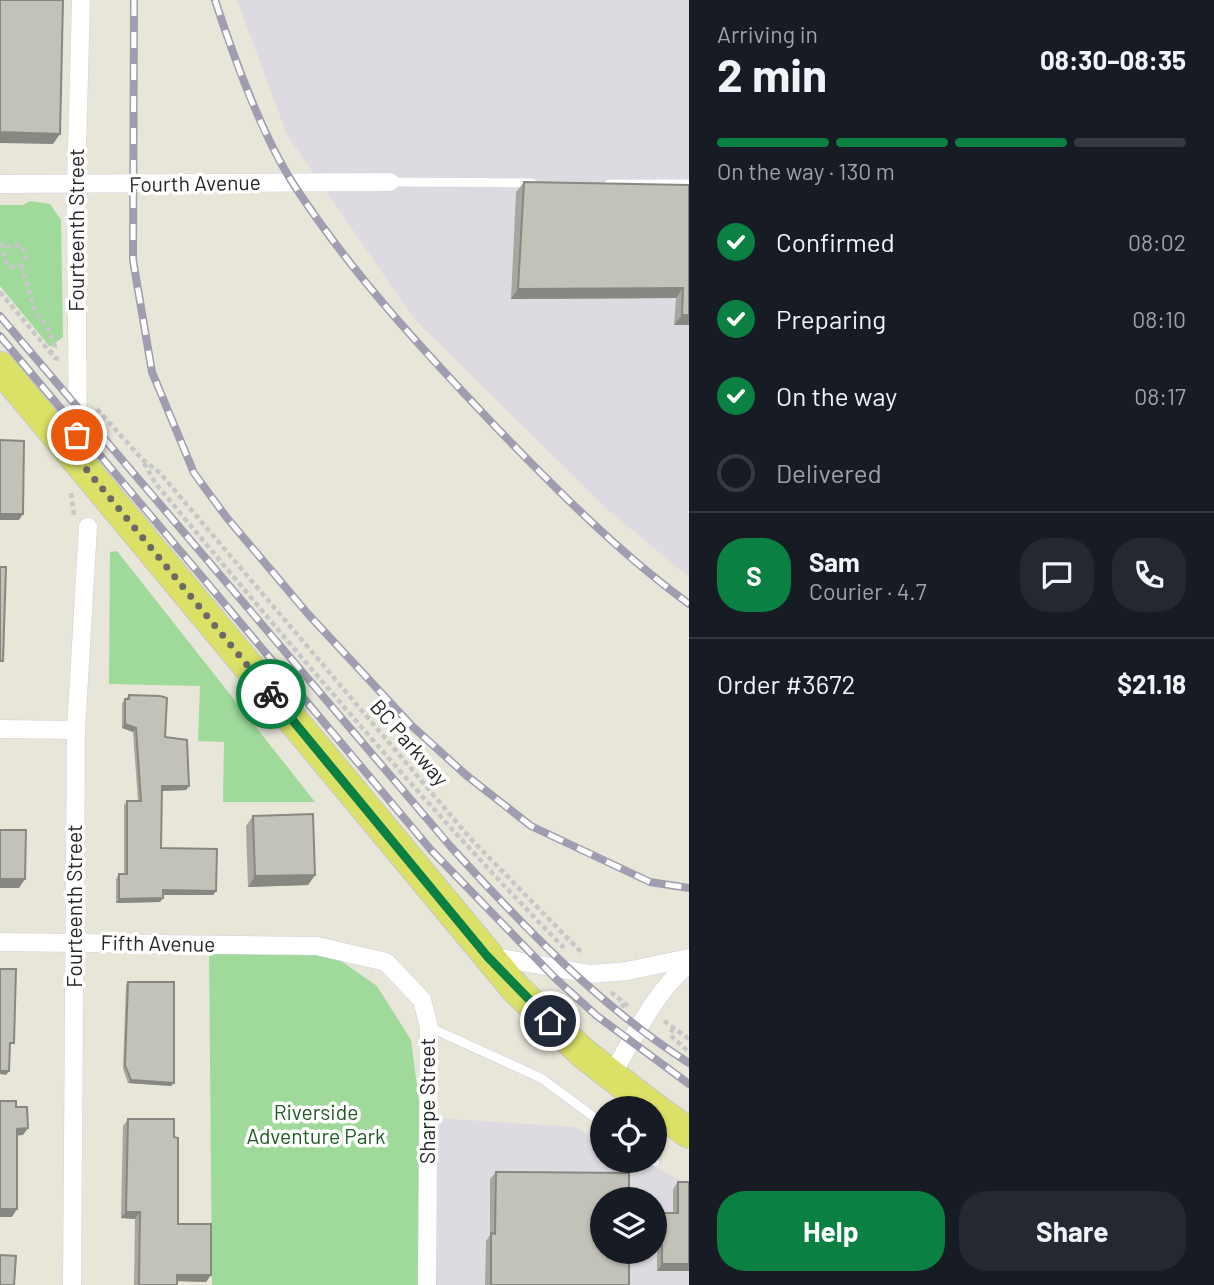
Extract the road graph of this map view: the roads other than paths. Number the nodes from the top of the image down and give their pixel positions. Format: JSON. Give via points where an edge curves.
{"nodes":[{"id":1,"x":81,"y":0,"type":"edge"},
{"id":2,"x":390,"y":182,"type":"joint"},
{"id":3,"x":540,"y":183,"type":"edge"},
{"id":4,"x":0,"y":184,"type":"edge"},
{"id":5,"x":594,"y":184,"type":"edge"},
{"id":6,"x":689,"y":184,"type":"edge"},
{"id":7,"x":76,"y":186,"type":"junction"},
{"id":8,"x":0,"y":367,"type":"edge"},
{"id":9,"x":78,"y":459,"type":"junction"},
{"id":10,"x":88,"y":527,"type":"dead end"},
{"id":11,"x":0,"y":729,"type":"edge"},
{"id":12,"x":76,"y":730,"type":"junction"},
{"id":13,"x":0,"y":942,"type":"edge"},
{"id":14,"x":75,"y":943,"type":"junction"},
{"id":15,"x":317,"y":946,"type":"joint"},
{"id":16,"x":487,"y":956,"type":"junction"},
{"id":17,"x":689,"y":958,"type":"edge"},
{"id":18,"x":689,"y":964,"type":"edge"},
{"id":19,"x":429,"y":1027,"type":"junction"},
{"id":20,"x":611,"y":1076,"type":"junction"},
{"id":21,"x":638,"y":1096,"type":"edge"},
{"id":22,"x":590,"y":1114,"type":"edge"},
{"id":23,"x":667,"y":1117,"type":"edge"},
{"id":24,"x":689,"y":1133,"type":"edge"},
{"id":25,"x":72,"y":1285,"type":"edge"},
{"id":26,"x":427,"y":1285,"type":"edge"}],
"edges":[{"from":1,"to":7,"type":"street","name":"Fourteenth Street"},
{"from":2,"to":3,"type":"lane"},
{"from":2,"to":7,"type":"street","name":"Fourth Avenue"},
{"from":4,"to":7,"type":"street","name":"Fourth Avenue"},
{"from":5,"to":6,"type":"lane"},
{"from":7,"to":9,"type":"street","name":"Fourteenth Street"},
{"from":8,"to":9,"type":"main road"},
{"from":9,"to":16,"type":"main road"},
{"from":10,"to":12,"type":"street","name":"Fourteenth Street"},
{"from":11,"to":12,"type":"street"},
{"from":12,"to":14,"type":"street","name":"Fourteenth Street"},
{"from":13,"to":14,"type":"street","name":"Fifth Avenue"},
{"from":14,"to":15,"type":"street","name":"Fifth Avenue"},
{"from":14,"to":25,"type":"street","name":"Fourteenth Street"},
{"from":15,"to":19,"type":"street","name":"Sharpe Street","via":[[386,962],[422,1000]]},
{"from":16,"to":17,"type":"street","via":[[590,974],[607,982]]},
{"from":16,"to":20,"type":"main road","via":[[516,989]]},
{"from":18,"to":20,"type":"street","via":[[650,1010]]},
{"from":19,"to":22,"type":"lane","via":[[541,1078]]},
{"from":19,"to":26,"type":"street","name":"Sharpe Street"},
{"from":20,"to":21,"type":"main road"},
{"from":23,"to":24,"type":"main road"}]}
